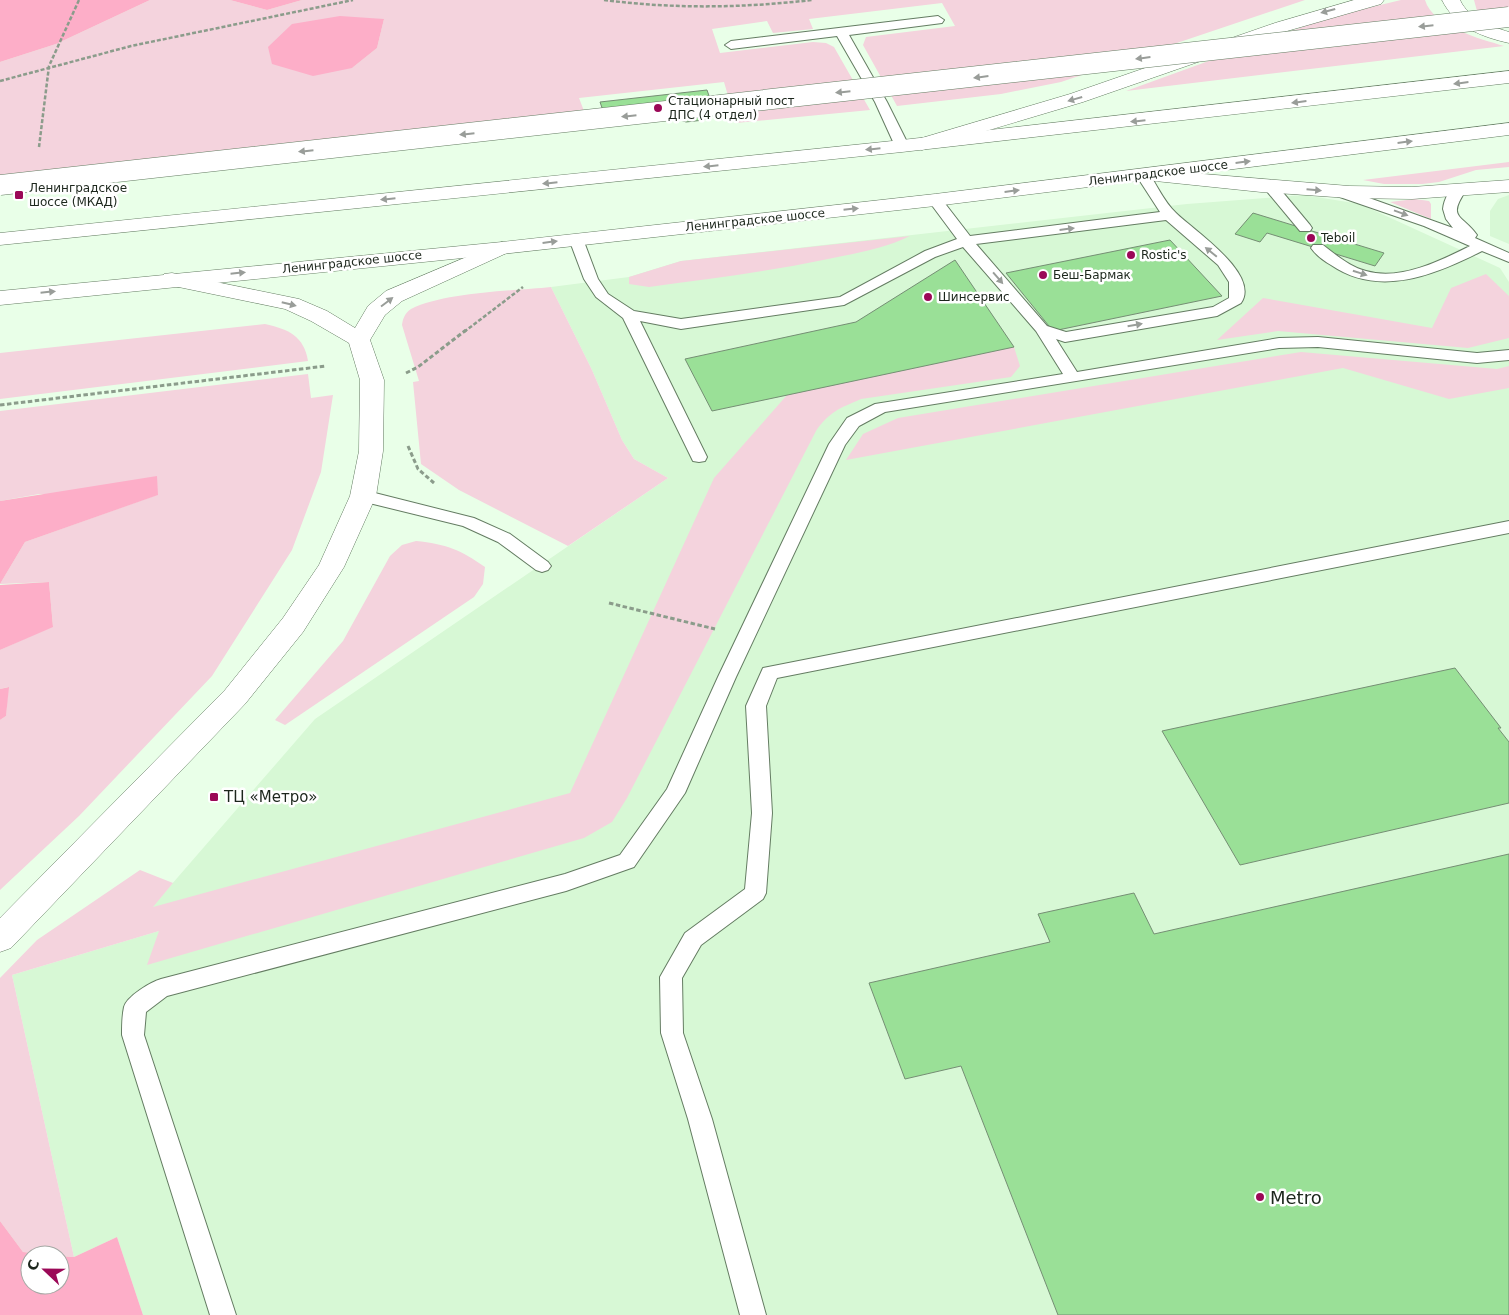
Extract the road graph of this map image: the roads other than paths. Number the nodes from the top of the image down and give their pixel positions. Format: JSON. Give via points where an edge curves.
{"nodes":[{"id":1,"x":1376,"y":0,"type":"edge"},
{"id":2,"x":1451,"y":0,"type":"edge"},
{"id":3,"x":1509,"y":17,"type":"edge"},
{"id":4,"x":938,"y":20,"type":"dead end"},
{"id":5,"x":841,"y":32,"type":"junction"},
{"id":6,"x":1509,"y":38,"type":"edge"},
{"id":7,"x":731,"y":45,"type":"dead end"},
{"id":8,"x":1509,"y":77,"type":"edge"},
{"id":9,"x":1509,"y":128,"type":"edge"},
{"id":10,"x":912,"y":145,"type":"junction"},
{"id":11,"x":1143,"y":175,"type":"junction"},
{"id":12,"x":0,"y":185,"type":"edge"},
{"id":13,"x":1270,"y":186,"type":"junction"},
{"id":14,"x":1509,"y":186,"type":"edge"},
{"id":15,"x":1460,"y":190,"type":"junction"},
{"id":16,"x":1338,"y":192,"type":"junction"},
{"id":17,"x":935,"y":200,"type":"junction"},
{"id":18,"x":1169,"y":215,"type":"junction"},
{"id":19,"x":1305,"y":228,"type":"dead end"},
{"id":20,"x":0,"y":239,"type":"edge"},
{"id":21,"x":576,"y":239,"type":"junction"},
{"id":22,"x":966,"y":241,"type":"junction"},
{"id":23,"x":1482,"y":245,"type":"junction"},
{"id":24,"x":502,"y":248,"type":"junction"},
{"id":25,"x":1318,"y":248,"type":"dead end"},
{"id":26,"x":1509,"y":258,"type":"edge"},
{"id":27,"x":172,"y":279,"type":"junction"},
{"id":28,"x":0,"y":298,"type":"edge"},
{"id":29,"x":629,"y":315,"type":"junction"},
{"id":30,"x":1042,"y":328,"type":"junction"},
{"id":31,"x":359,"y":340,"type":"junction"},
{"id":32,"x":1509,"y":355,"type":"edge"},
{"id":33,"x":1073,"y":378,"type":"junction"},
{"id":34,"x":699,"y":457,"type":"dead end"},
{"id":35,"x":363,"y":496,"type":"junction"},
{"id":36,"x":1509,"y":527,"type":"edge"},
{"id":37,"x":542,"y":566,"type":"dead end"},
{"id":38,"x":0,"y":939,"type":"edge"},
{"id":39,"x":223,"y":1315,"type":"edge"},
{"id":40,"x":753,"y":1315,"type":"edge"}],
"edges":[{"from":1,"to":10,"type":"main road","one_way":true,"via":[[1285,24],[1085,96]]},
{"from":2,"to":6,"type":"main road","via":[[1457,13],[1472,23]]},
{"from":3,"to":12,"type":"main road","one_way":true,"bridge":true},
{"from":4,"to":5,"type":"lane"},
{"from":5,"to":7,"type":"lane"},
{"from":5,"to":10,"type":"lane","via":[[881,102]]},
{"from":8,"to":10,"type":"main road","one_way":true},
{"from":11,"to":9,"type":"main road","name":"Ленинградское шоссе","one_way":true},
{"from":10,"to":20,"type":"main road","one_way":true},
{"from":11,"to":13,"type":"main road"},
{"from":17,"to":11,"type":"main road","name":"Ленинградское шоссе","one_way":true},
{"from":11,"to":18,"type":"lane"},
{"from":13,"to":16,"type":"main road","one_way":true},
{"from":13,"to":19,"type":"lane"},
{"from":14,"to":15,"type":"main road"},
{"from":15,"to":16,"type":"main road"},
{"from":15,"to":23,"type":"lane","via":[[1448,209],[1452,220]]},
{"from":16,"to":23,"type":"lane","one_way":true},
{"from":21,"to":17,"type":"main road","name":"Ленинградское шоссе","one_way":true},
{"from":17,"to":22,"type":"lane"},
{"from":22,"to":18,"type":"lane","one_way":true},
{"from":30,"to":18,"type":"lane","one_way":true,"via":[[1065,337],[1217,311],[1236,300],[1236,282],[1224,262]]},
{"from":24,"to":21,"type":"main road","name":"Ленинградское шоссе","one_way":true},
{"from":21,"to":29,"type":"lane","via":[[590,278],[603,297]]},
{"from":22,"to":29,"type":"lane","via":[[930,254],[844,301],[681,324]]},
{"from":22,"to":30,"type":"lane","one_way":true},
{"from":25,"to":23,"type":"lane","one_way":true,"via":[[1348,270],[1380,278],[1444,265]]},
{"from":23,"to":26,"type":"lane"},
{"from":27,"to":24,"type":"main road","name":"Ленинградское шоссе","one_way":true},
{"from":31,"to":24,"type":"main road","one_way":true,"via":[[376,311],[394,296]]},
{"from":28,"to":27,"type":"main road","name":"Ленинградское шоссе","one_way":true},
{"from":27,"to":31,"type":"main road","one_way":true,"via":[[291,304],[306,309]]},
{"from":29,"to":34,"type":"lane"},
{"from":30,"to":33,"type":"lane"},
{"from":31,"to":35,"type":"main road","via":[[372,380],[371,451]]},
{"from":32,"to":33,"type":"lane","via":[[1478,358],[1318,342],[1280,343]]},
{"from":33,"to":39,"type":"lane","via":[[881,408],[853,422],[837,444],[675,793],[627,861],[566,882],[161,988],[135,1007],[133,1035]]},
{"from":35,"to":37,"type":"lane","via":[[468,522],[504,538]]},
{"from":35,"to":38,"type":"main road","via":[[330,567],[293,625],[235,697]]},
{"from":36,"to":40,"type":"lane","via":[[770,673],[756,706],[762,813],[755,893],[693,939],[671,977],[672,1033],[700,1119]]}]}
